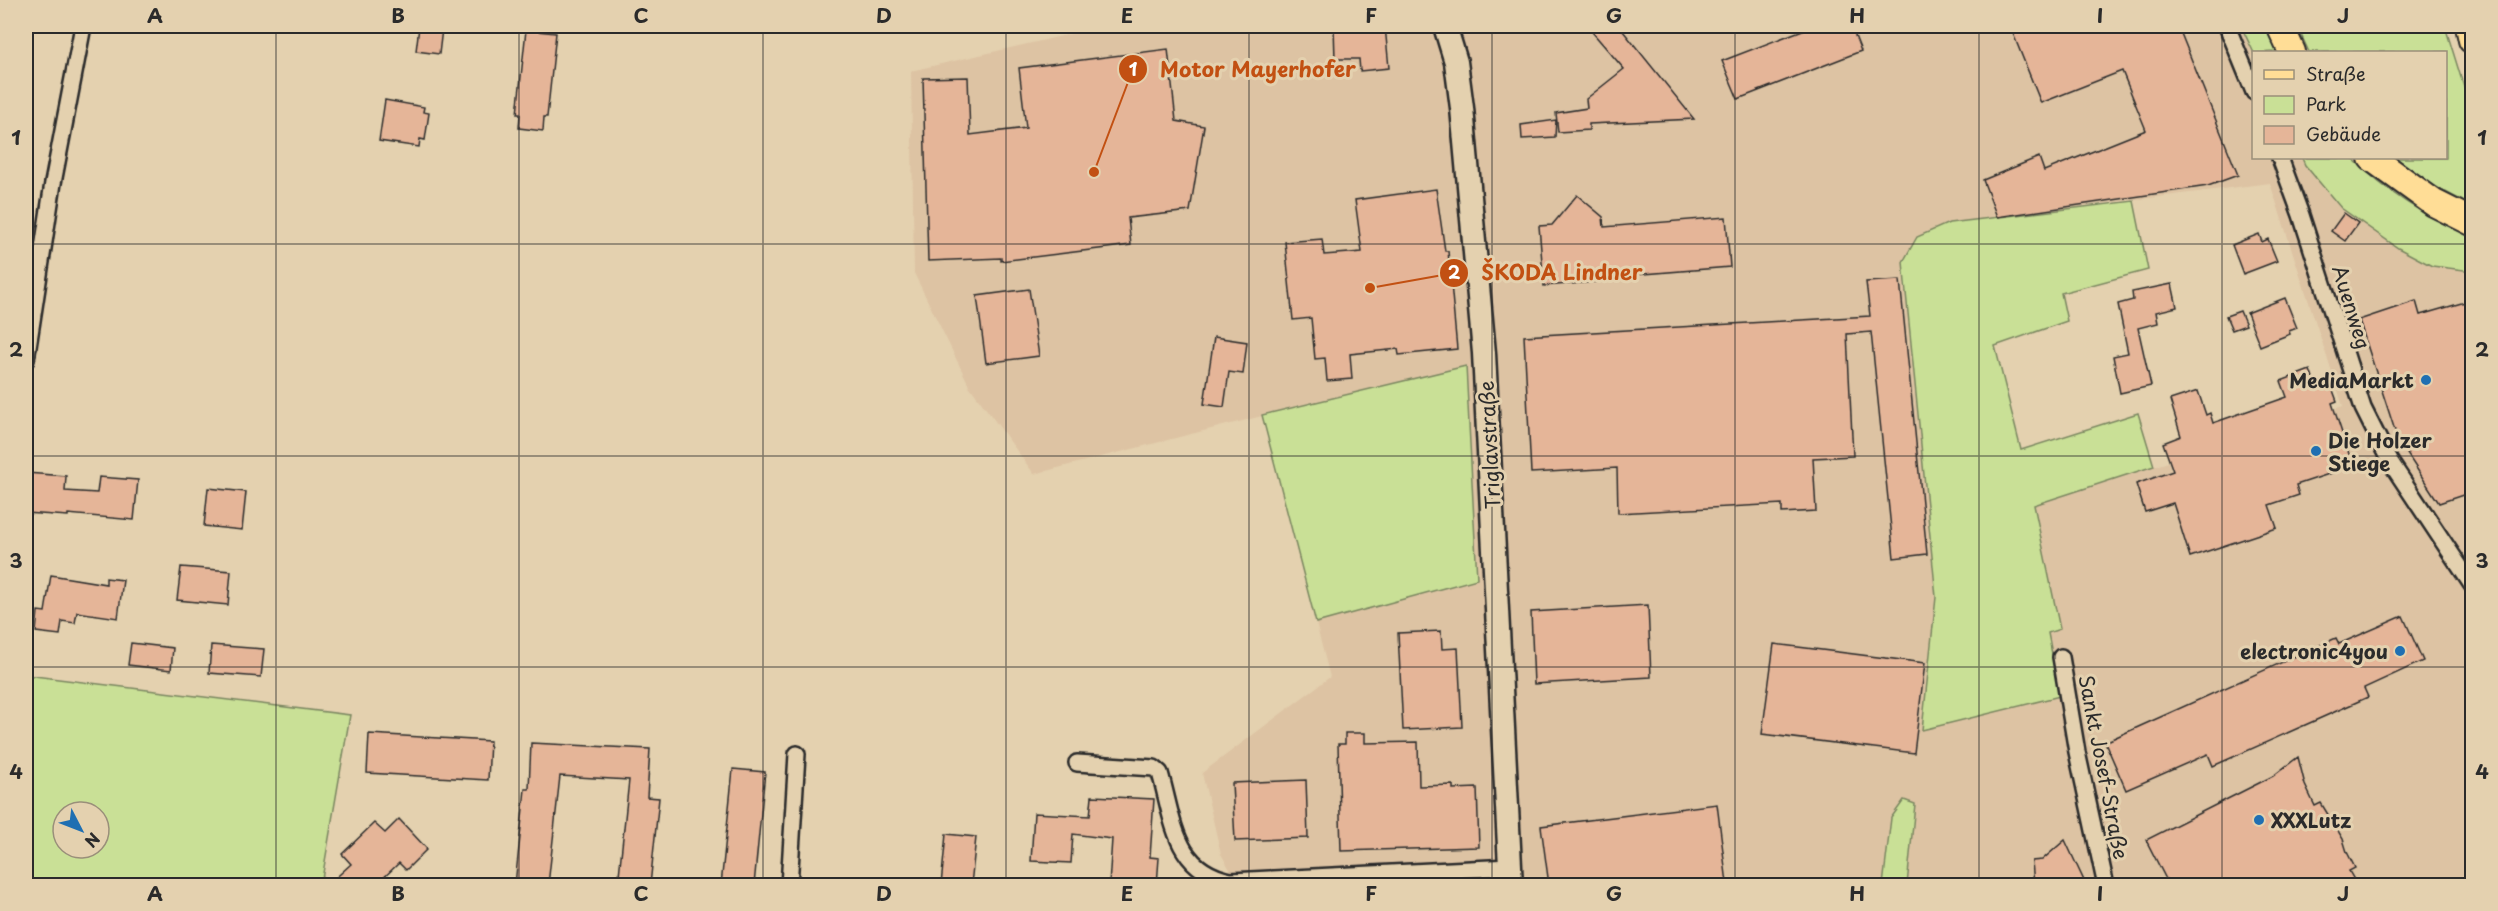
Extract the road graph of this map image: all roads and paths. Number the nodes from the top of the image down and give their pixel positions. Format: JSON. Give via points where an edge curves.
{"nodes":[{"id":1,"x":83,"y":26,"type":"edge"},
{"id":2,"x":1445,"y":26,"type":"edge"},
{"id":3,"x":2227,"y":26,"type":"edge"},
{"id":4,"x":2280,"y":26,"type":"edge"},
{"id":5,"x":2469,"y":26,"type":"edge"},
{"id":6,"x":2472,"y":40,"type":"edge"},
{"id":7,"x":2292,"y":51,"type":"edge"},
{"id":8,"x":2252,"y":89,"type":"edge"},
{"id":9,"x":2280,"y":159,"type":"edge"},
{"id":10,"x":2373,"y":159,"type":"edge"},
{"id":11,"x":2472,"y":222,"type":"edge"},
{"id":12,"x":26,"y":360,"type":"edge"},
{"id":13,"x":2472,"y":585,"type":"edge"},
{"id":14,"x":2061,"y":657,"type":"dead end"},
{"id":15,"x":797,"y":754,"type":"dead end"},
{"id":16,"x":1077,"y":763,"type":"dead end"},
{"id":17,"x":1510,"y":876,"type":"edge"},
{"id":18,"x":789,"y":885,"type":"edge"},
{"id":19,"x":2106,"y":885,"type":"edge"}],
"edges":[{"from":1,"to":12,"type":"street","via":[[53,183]]},
{"from":2,"to":17,"type":"street","name":"Triglavstraße","via":[[1456,62],[1462,108],[1484,353]]},
{"from":3,"to":8,"type":"street"},
{"from":4,"to":7,"type":"main road"},
{"from":5,"to":6,"type":"main road"},
{"from":9,"to":13,"type":"street","name":"Auenweg","via":[[2363,408],[2389,460]]},
{"from":10,"to":11,"type":"main road","via":[[2434,203]]},
{"from":14,"to":19,"type":"street","name":"Sankt Josef-Straße"},
{"from":15,"to":18,"type":"street"},
{"from":16,"to":17,"type":"street","name":"Triglavstraße","via":[[1154,768],[1160,773],[1180,842],[1191,862],[1216,878],[1231,881]]}]}
